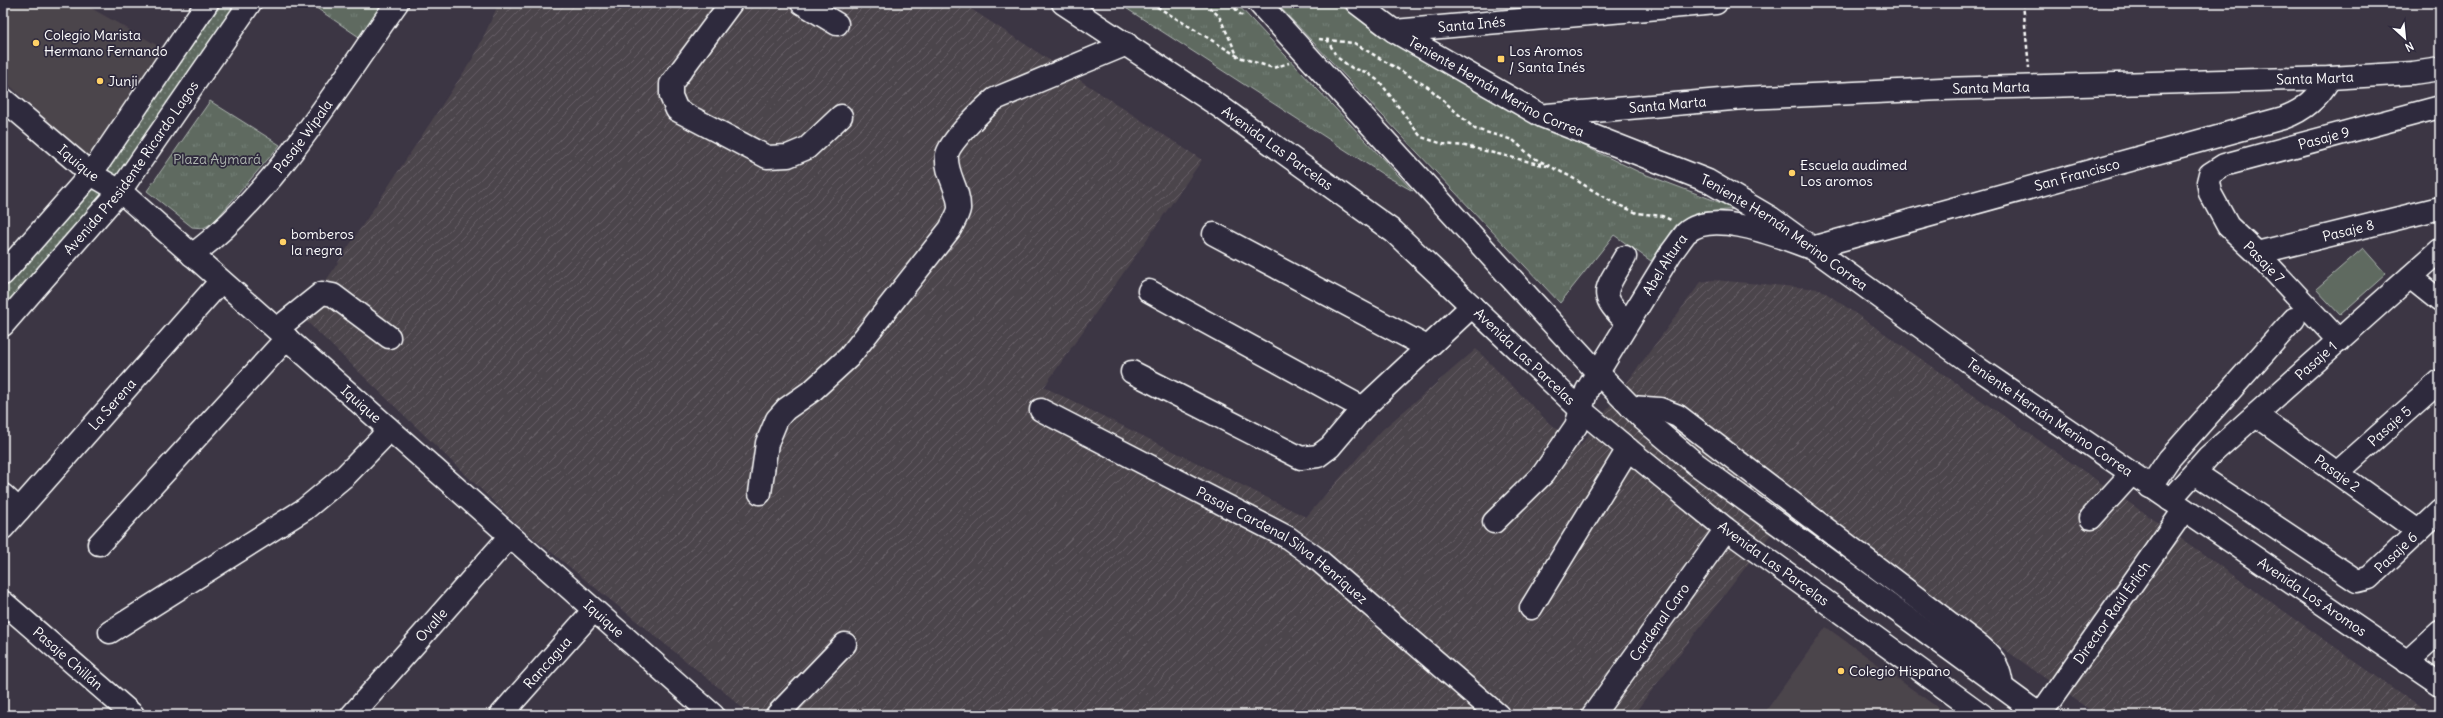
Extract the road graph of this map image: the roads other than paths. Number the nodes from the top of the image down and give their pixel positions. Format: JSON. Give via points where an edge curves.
{"nodes":[{"id":1,"x":208,"y":3,"type":"edge"},
{"id":2,"x":250,"y":3,"type":"edge"},
{"id":3,"x":397,"y":3,"type":"edge"},
{"id":4,"x":731,"y":3,"type":"edge"},
{"id":5,"x":802,"y":3,"type":"edge"},
{"id":6,"x":1063,"y":3,"type":"edge"},
{"id":7,"x":1259,"y":3,"type":"edge"},
{"id":8,"x":1357,"y":3,"type":"edge"},
{"id":9,"x":1716,"y":3,"type":"edge"},
{"id":10,"x":837,"y":24,"type":"dead end"},
{"id":11,"x":1394,"y":31,"type":"junction"},
{"id":12,"x":1127,"y":44,"type":"junction"},
{"id":13,"x":2440,"y":69,"type":"edge"},
{"id":14,"x":2330,"y":78,"type":"junction"},
{"id":15,"x":3,"y":100,"type":"edge"},
{"id":16,"x":2440,"y":107,"type":"edge"},
{"id":17,"x":841,"y":116,"type":"dead end"},
{"id":18,"x":1542,"y":116,"type":"junction"},
{"id":19,"x":91,"y":174,"type":"junction"},
{"id":20,"x":2210,"y":174,"type":"joint"},
{"id":21,"x":120,"y":191,"type":"junction"},
{"id":22,"x":2440,"y":208,"type":"edge"},
{"id":23,"x":1214,"y":234,"type":"dead end"},
{"id":24,"x":1811,"y":248,"type":"junction"},
{"id":25,"x":2440,"y":250,"type":"edge"},
{"id":26,"x":2258,"y":254,"type":"junction"},
{"id":27,"x":192,"y":255,"type":"junction"},
{"id":28,"x":1624,"y":257,"type":"dead end"},
{"id":29,"x":3,"y":274,"type":"edge"},
{"id":30,"x":2410,"y":277,"type":"junction"},
{"id":31,"x":221,"y":281,"type":"junction"},
{"id":32,"x":1150,"y":291,"type":"dead end"},
{"id":33,"x":2440,"y":301,"type":"edge"},
{"id":34,"x":1472,"y":306,"type":"junction"},
{"id":35,"x":2294,"y":319,"type":"dead end"},
{"id":36,"x":1627,"y":322,"type":"junction"},
{"id":37,"x":3,"y":326,"type":"edge"},
{"id":38,"x":282,"y":334,"type":"junction"},
{"id":39,"x":389,"y":337,"type":"dead end"},
{"id":40,"x":2339,"y":341,"type":"junction"},
{"id":41,"x":1427,"y":347,"type":"junction"},
{"id":42,"x":1132,"y":372,"type":"dead end"},
{"id":43,"x":1598,"y":373,"type":"junction"},
{"id":44,"x":2440,"y":381,"type":"edge"},
{"id":45,"x":1363,"y":408,"type":"junction"},
{"id":46,"x":1041,"y":410,"type":"dead end"},
{"id":47,"x":1581,"y":410,"type":"junction"},
{"id":48,"x":2256,"y":414,"type":"junction"},
{"id":49,"x":388,"y":428,"type":"junction"},
{"id":50,"x":1628,"y":449,"type":"junction"},
{"id":51,"x":2338,"y":472,"type":"junction"},
{"id":52,"x":2195,"y":473,"type":"junction"},
{"id":53,"x":2131,"y":474,"type":"junction"},
{"id":54,"x":2150,"y":487,"type":"junction"},
{"id":55,"x":760,"y":494,"type":"dead end"},
{"id":56,"x":3,"y":495,"type":"edge"},
{"id":57,"x":2177,"y":505,"type":"junction"},
{"id":58,"x":20,"y":510,"type":"junction"},
{"id":59,"x":2440,"y":512,"type":"edge"},
{"id":60,"x":2091,"y":518,"type":"dead end"},
{"id":61,"x":1494,"y":522,"type":"dead end"},
{"id":62,"x":3,"y":528,"type":"edge"},
{"id":63,"x":1726,"y":529,"type":"junction"},
{"id":64,"x":2418,"y":531,"type":"junction"},
{"id":65,"x":510,"y":536,"type":"junction"},
{"id":66,"x":99,"y":544,"type":"dead end"},
{"id":67,"x":3,"y":602,"type":"edge"},
{"id":68,"x":1531,"y":608,"type":"dead end"},
{"id":69,"x":594,"y":610,"type":"junction"},
{"id":70,"x":110,"y":632,"type":"dead end"},
{"id":71,"x":2440,"y":632,"type":"edge"},
{"id":72,"x":846,"y":644,"type":"dead end"},
{"id":73,"x":2407,"y":662,"type":"junction"},
{"id":74,"x":2440,"y":684,"type":"edge"},
{"id":75,"x":133,"y":715,"type":"edge"},
{"id":76,"x":352,"y":715,"type":"edge"},
{"id":77,"x":501,"y":715,"type":"edge"},
{"id":78,"x":713,"y":715,"type":"edge"},
{"id":79,"x":777,"y":715,"type":"edge"},
{"id":80,"x":1498,"y":715,"type":"edge"},
{"id":81,"x":1593,"y":715,"type":"edge"},
{"id":82,"x":1982,"y":715,"type":"edge"},
{"id":83,"x":2040,"y":715,"type":"edge"}],
"edges":[{"from":1,"to":19,"type":"street","name":"Avenida Presidente Ricardo Lagos"},
{"from":2,"to":21,"type":"street","name":"Avenida Presidente Ricardo Lagos"},
{"from":3,"to":27,"type":"street","name":"Pasaje Wipala","via":[[278,168],[210,242]]},
{"from":4,"to":17,"type":"street","via":[[671,84],[671,96],[677,110],[767,157],[788,156],[807,148]]},
{"from":5,"to":10,"type":"street"},
{"from":6,"to":12,"type":"street","name":"Avenida Las Parcelas"},
{"from":7,"to":43,"type":"street","via":[[1312,48]]},
{"from":8,"to":11,"type":"street","name":"Teniente Hernán Merino Correa"},
{"from":9,"to":11,"type":"street","name":"Santa Inés"},
{"from":11,"to":18,"type":"street","name":"Teniente Hernán Merino Correa"},
{"from":12,"to":34,"type":"street","name":"Avenida Las Parcelas","via":[[1219,106],[1394,232]]},
{"from":12,"to":55,"type":"street","via":[[995,99],[977,113],[947,153],[959,210],[950,229],[849,357],[814,390],[786,409],[777,419],[767,443]]},
{"from":13,"to":14,"type":"street","name":"Santa Marta"},
{"from":14,"to":18,"type":"street","name":"Santa Marta","via":[[1744,98]]},
{"from":14,"to":24,"type":"street","name":"San Francisco","via":[[2314,101],[2283,118]]},
{"from":15,"to":19,"type":"street","name":"Iquique"},
{"from":16,"to":20,"type":"street","name":"Pasaje 9","via":[[2224,165]]},
{"from":18,"to":24,"type":"street","name":"Teniente Hernán Merino Correa","via":[[1708,181],[1771,218]]},
{"from":19,"to":21,"type":"street","name":"Iquique"},
{"from":19,"to":29,"type":"street","name":"Avenida Presidente Ricardo Lagos"},
{"from":20,"to":26,"type":"street","name":"Pasaje 7","via":[[2210,193],[2228,226]]},
{"from":21,"to":27,"type":"street","name":"Iquique"},
{"from":21,"to":37,"type":"street","name":"Avenida Presidente Ricardo Lagos"},
{"from":22,"to":26,"type":"street","name":"Pasaje 8"},
{"from":23,"to":41,"type":"street"},
{"from":24,"to":36,"type":"street","name":"Abel Altura","via":[[1742,225],[1706,224],[1687,232]]},
{"from":24,"to":53,"type":"street","name":"Teniente Hernán Merino Correa"},
{"from":25,"to":30,"type":"street","name":"Pasaje 1"},
{"from":26,"to":40,"type":"street","name":"Pasaje 7"},
{"from":27,"to":31,"type":"street","name":"Iquique"},
{"from":28,"to":36,"type":"street","via":[[1606,291],[1607,300],[1612,308]]},
{"from":30,"to":33,"type":"street"},
{"from":30,"to":40,"type":"street","name":"Pasaje 1"},
{"from":31,"to":38,"type":"street","name":"Iquique"},
{"from":31,"to":58,"type":"street","name":"La Serena"},
{"from":32,"to":45,"type":"street"},
{"from":34,"to":41,"type":"street"},
{"from":34,"to":47,"type":"street","name":"Avenida Las Parcelas"},
{"from":35,"to":54,"type":"street","via":[[2168,459]]},
{"from":36,"to":43,"type":"street","name":"Abel Altura"},
{"from":38,"to":39,"type":"street","via":[[322,293],[333,295]]},
{"from":38,"to":49,"type":"street","name":"Iquique"},
{"from":38,"to":66,"type":"street"},
{"from":40,"to":48,"type":"street","name":"Pasaje 1"},
{"from":41,"to":45,"type":"street"},
{"from":42,"to":45,"type":"street","via":[[1301,458],[1318,456],[1330,447]]},
{"from":43,"to":47,"type":"street","name":"Abel Altura","via":[[1587,390]]},
{"from":43,"to":83,"type":"street","via":[[1631,407],[1696,464]]},
{"from":44,"to":51,"type":"street","name":"Pasaje 5"},
{"from":46,"to":80,"type":"street","name":"Pasaje Cardenal Silva Henríquez","via":[[1287,537],[1316,558]]},
{"from":47,"to":50,"type":"street","name":"Avenida Las Parcelas"},
{"from":47,"to":61,"type":"street","name":"Abel Altura","via":[[1576,426],[1543,474]]},
{"from":48,"to":51,"type":"street","name":"Pasaje 2"},
{"from":48,"to":52,"type":"street","name":"Pasaje 1","via":[[2208,457]]},
{"from":49,"to":65,"type":"street","name":"Iquique"},
{"from":49,"to":70,"type":"street","via":[[375,445],[333,487],[310,505]]},
{"from":50,"to":63,"type":"street","name":"Avenida Las Parcelas"},
{"from":50,"to":68,"type":"street"},
{"from":51,"to":64,"type":"street","name":"Pasaje 2"},
{"from":52,"to":57,"type":"street","name":"Pasaje 1"},
{"from":52,"to":64,"type":"street","name":"Pasaje 6","via":[[2357,581],[2368,578]]},
{"from":53,"to":54,"type":"street","name":"Teniente Hernán Merino Correa"},
{"from":53,"to":60,"type":"street"},
{"from":54,"to":57,"type":"street","name":"Teniente Hernán Merino Correa"},
{"from":56,"to":58,"type":"street"},
{"from":57,"to":73,"type":"street","name":"Avenida Los Aromos"},
{"from":57,"to":83,"type":"street","name":"Director Raúl Erlich"},
{"from":58,"to":62,"type":"street","name":"La Serena"},
{"from":59,"to":64,"type":"street","name":"Pasaje 6"},
{"from":63,"to":81,"type":"street","name":"Cardenal Caro"},
{"from":63,"to":82,"type":"street","name":"Avenida Las Parcelas"},
{"from":65,"to":69,"type":"street","name":"Iquique"},
{"from":65,"to":76,"type":"street","name":"Ovalle"},
{"from":67,"to":75,"type":"street","name":"Pasaje Chillán"},
{"from":69,"to":77,"type":"street","name":"Rancagua"},
{"from":69,"to":78,"type":"street","name":"Iquique"},
{"from":71,"to":73,"type":"street"},
{"from":72,"to":79,"type":"street"},
{"from":73,"to":74,"type":"street","name":"Avenida Los Aromos"}]}
